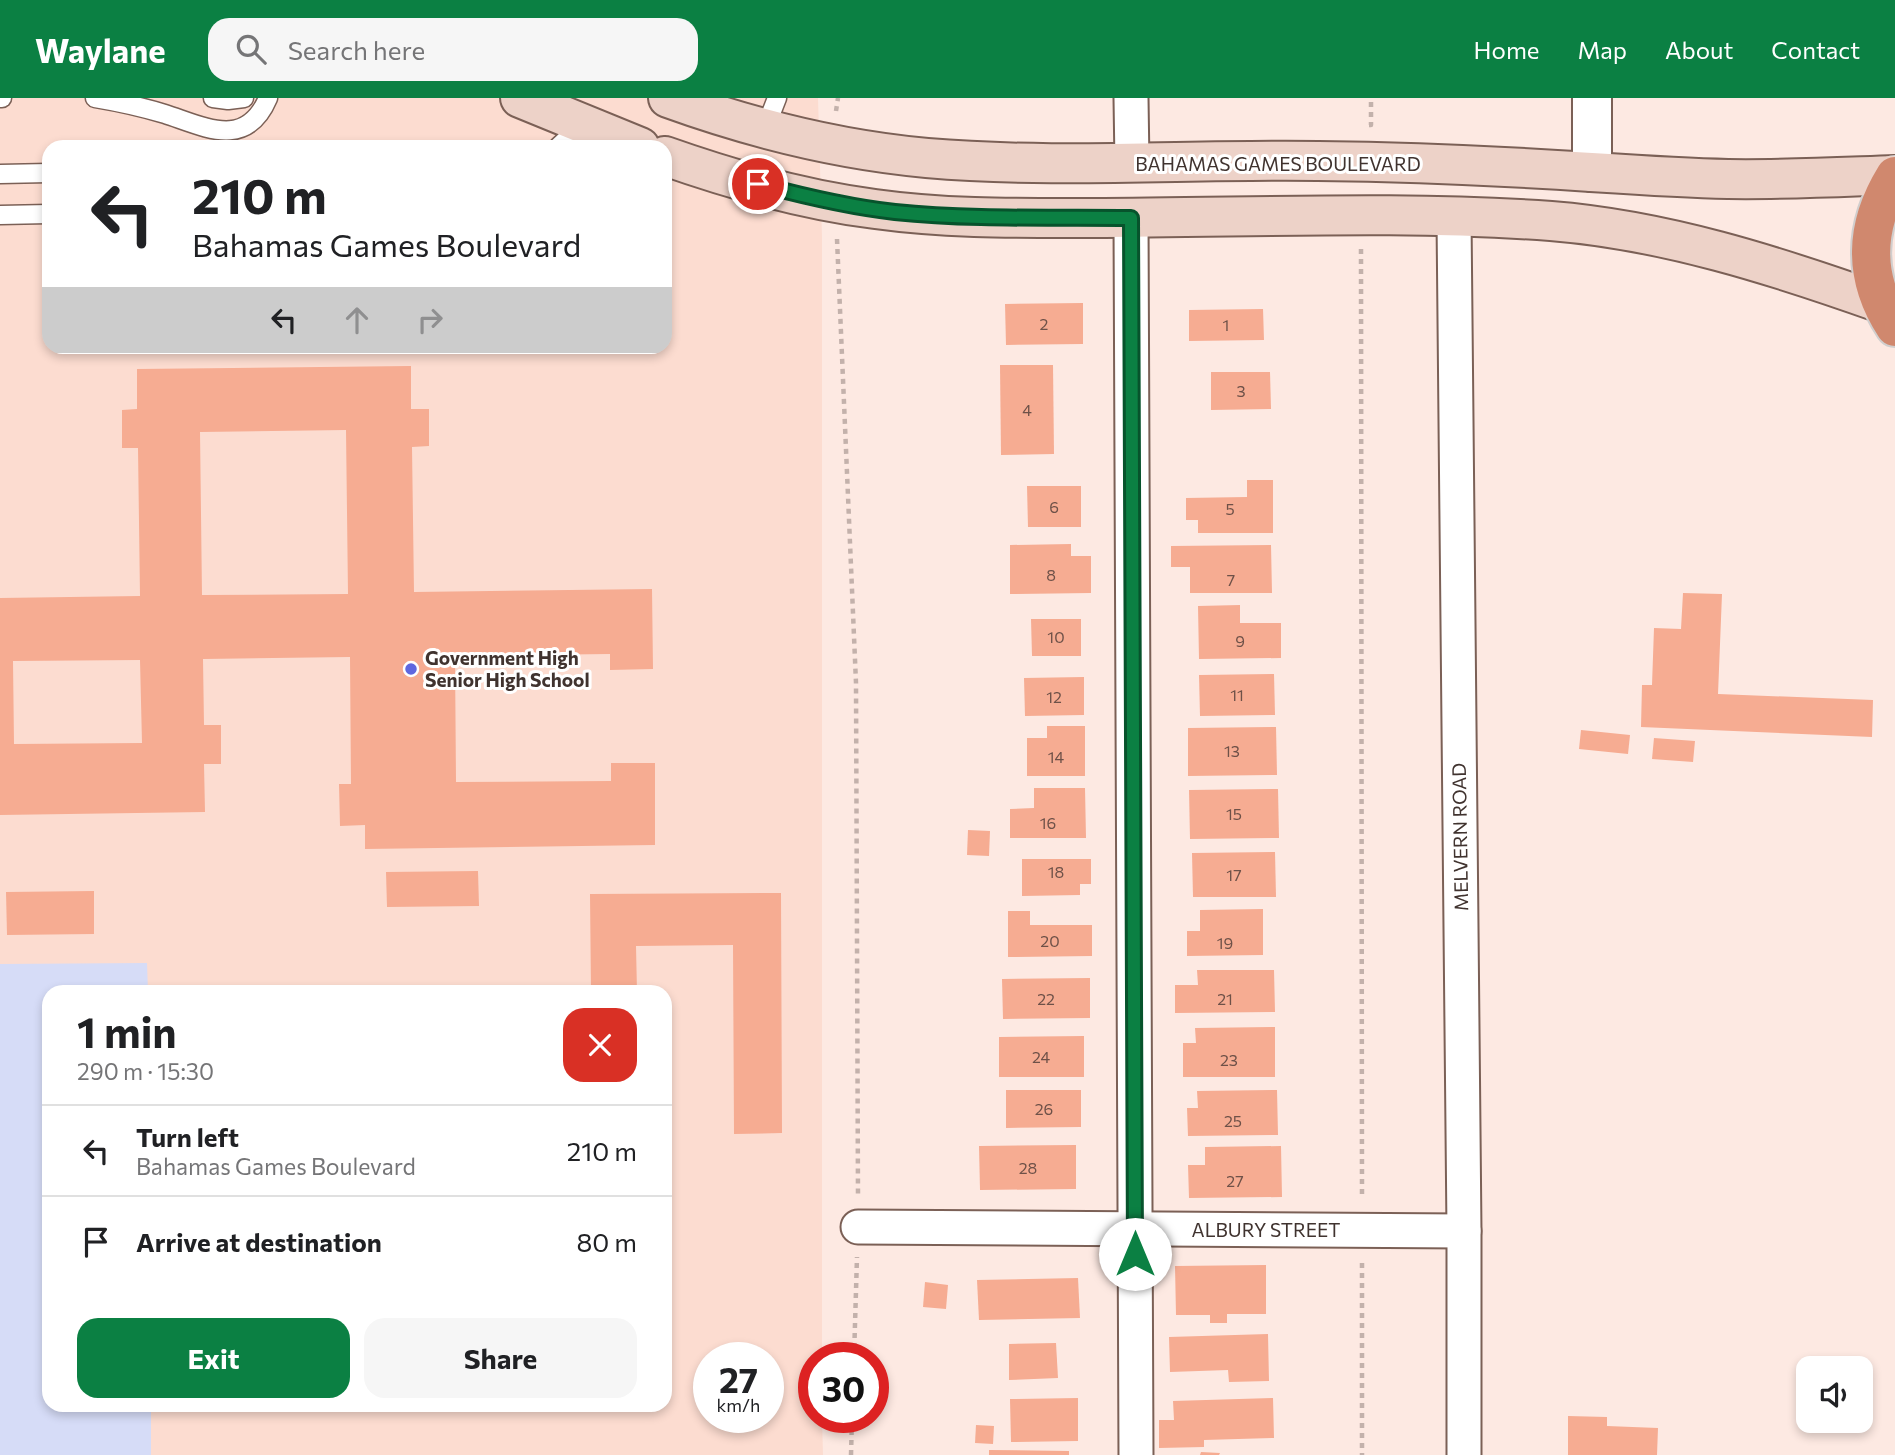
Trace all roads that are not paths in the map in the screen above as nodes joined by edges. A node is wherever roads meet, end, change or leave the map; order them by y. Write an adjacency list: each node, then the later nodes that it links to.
1 (95, 98): 4 (lane)
2 (213, 98): 3 (lane)
3 (244, 98)
4 (268, 98)
5 (520, 98): 10 (main road)
6 (668, 98): 9 (main road, BAHAMAS GAMES BOULEVARD)
7 (1131, 98): 13 (street)
8 (1592, 98): 14 (street)
9 (771, 113): 13 (main road, BAHAMAS GAMES BOULEVARD)
10 (570, 136): 11 (main road)
11 (595, 140)
12 (672, 158): 20 (main road)
13 (1132, 163): 14 (main road, BAHAMAS GAMES BOULEVARD)
14 (1592, 172): 17 (main road, BAHAMAS GAMES BOULEVARD)
15 (42, 173): 16 (lane)
16 (0, 174)
17 (1895, 175): 22 (highway)
18 (42, 214): 19 (lane)
19 (0, 215)
20 (1131, 218): 21 (main road); 24 (street)
21 (1454, 218): 22 (main road); 25 (street, MELVERN ROAD)
22 (1888, 315)
23 (858, 1227): 24 (street, ALBURY STREET)
24 (1135, 1228): 25 (street, ALBURY STREET); 26 (street)
25 (1464, 1231): 27 (street, MELVERN ROAD)
26 (1136, 1455)
27 (1464, 1455)

